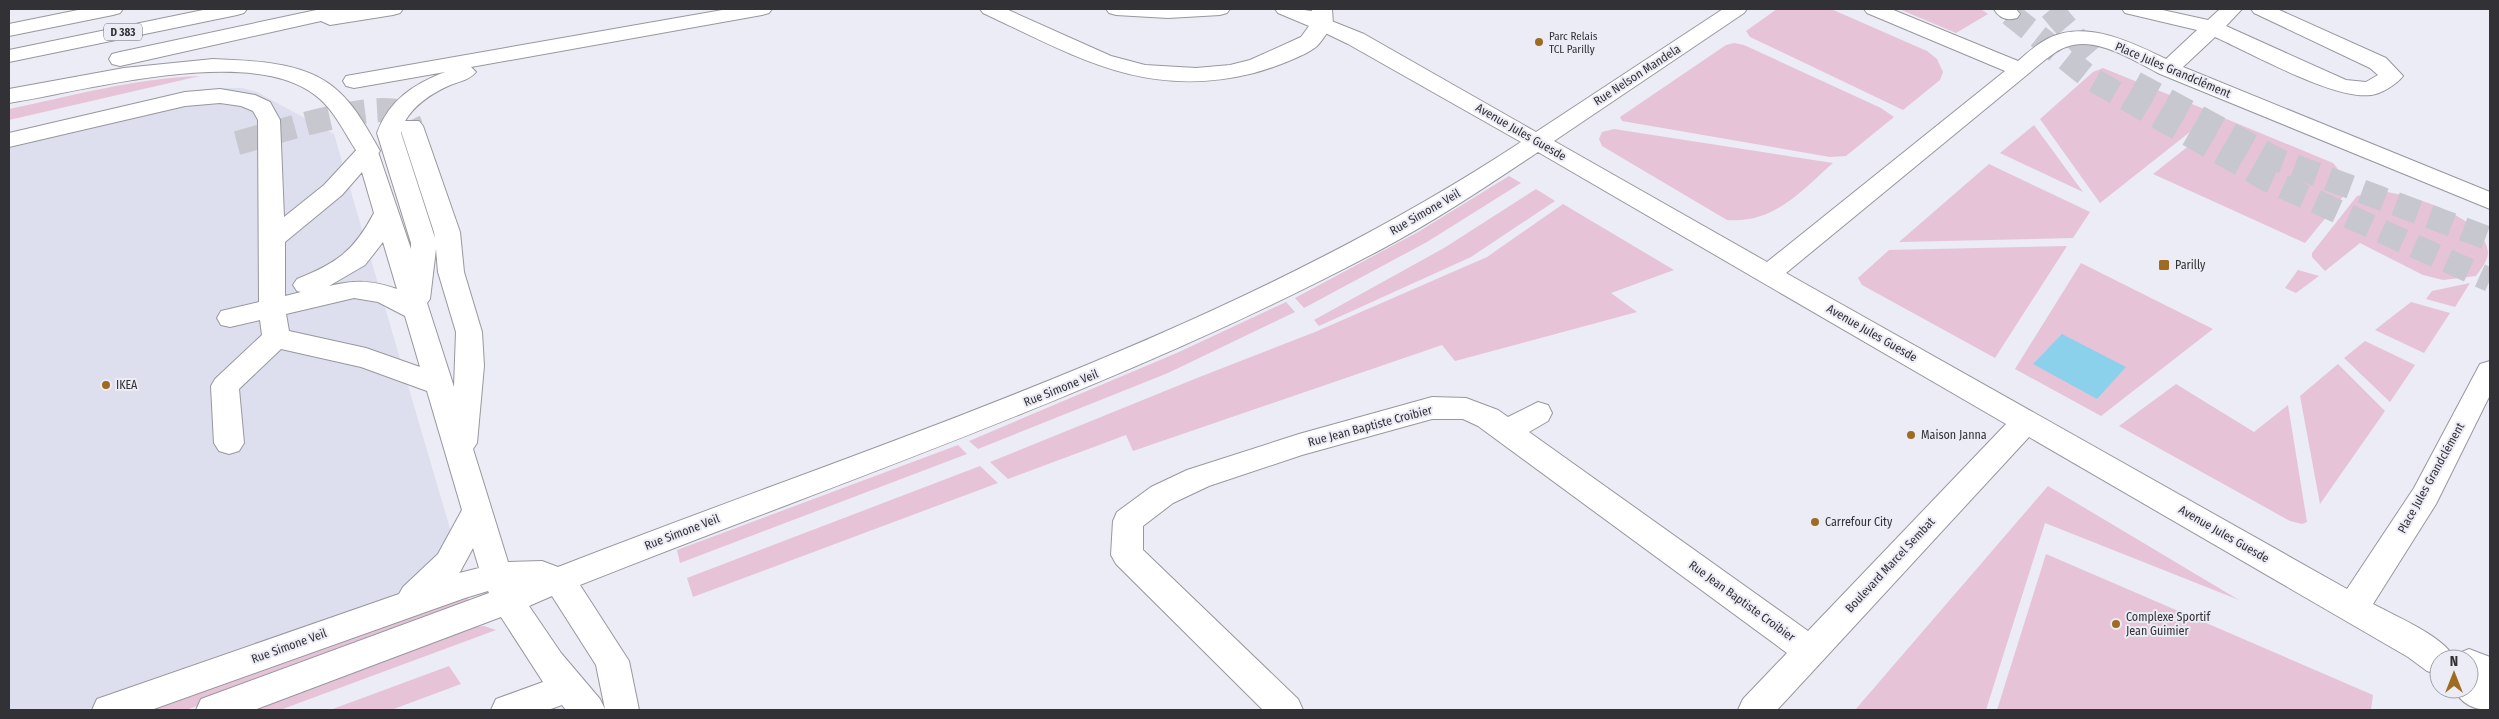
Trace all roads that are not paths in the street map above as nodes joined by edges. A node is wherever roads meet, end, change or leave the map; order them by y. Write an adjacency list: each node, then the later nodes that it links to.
1 (113, 9): 17 (main road, D 383)
2 (236, 9): 20 (main road, D 383)
3 (348, 9): 18 (main road)
4 (392, 9): 18 (main road)
5 (762, 9): 19 (main road)
6 (990, 9): 15 (main road)
7 (1116, 9): 8 (main road)
8 (1220, 9)
9 (1737, 9): 28 (main road, Rue Nelson Mandela)
10 (1874, 9): 22 (main road)
11 (2132, 9): 16 (main road)
12 (2232, 9): 16 (main road)
13 (2261, 9): 16 (main road)
14 (1288, 10): 15 (main road, Avenue Jules Guesde)
15 (1322, 16): 28 (main road, Avenue Jules Guesde)
16 (2211, 27): 21 (main road)
17 (9, 30)
18 (222, 37): 24 (main road)
19 (560, 46): 23 (main road); 35 (main road)
20 (9, 56)
21 (2168, 69): 22 (main road, Place Jules Grandclément); 30 (main road, Place Jules Grandclément)
22 (2020, 70): 33 (main road, Place Jules Grandclément)
23 (354, 81)
24 (9, 83)
25 (9, 96): 29 (main road)
26 (411, 126): 44 (main road)
27 (9, 140): 32 (main road)
28 (1536, 141): 33 (main road, Avenue Jules Guesde); 46 (main road, Rue Simone Veil)
29 (368, 151): 31 (main road); 32 (main road)
30 (2490, 202)
31 (387, 212): 34 (main road); 35 (main road)
32 (272, 239): 34 (main road)
33 (1768, 274): 41 (main road, Avenue Jules Guesde)
34 (272, 302): 35 (main road); 36 (main road); 37 (main road)
35 (416, 310): 39 (main road)
36 (230, 313)
37 (276, 338): 39 (main road); 43 (main road)
38 (2490, 371): 49 (main road, Place Jules Grandclément)
39 (438, 384): 44 (main road)
40 (1538, 413): 42 (main road)
41 (2025, 422): 49 (main road, Avenue Jules Guesde); 50 (main road, Boulevard Marcel Sembat)
42 (1508, 431): 50 (main road, Rue Jean Baptiste Croibier); 59 (main road, Rue Jean Baptiste Croibier)
43 (229, 443)
44 (460, 455): 45 (main road)
45 (477, 510): 47 (main road); 48 (main road)
46 (559, 580): 47 (main road, Rue Simone Veil); 58 (main road)
47 (503, 588): 48 (main road, Rue Simone Veil); 53 (main road); 56 (main road, Rue Simone Veil)
48 (403, 606): 55 (main road, Rue Simone Veil)
49 (2352, 608): 51 (main road, Avenue Jules Guesde)
50 (1810, 651): 60 (main road, Boulevard Marcel Sembat)
51 (2429, 653)
52 (2479, 693): 54 (main road)
53 (577, 699): 57 (main road)
54 (2490, 701)
55 (109, 710)
56 (213, 710)
57 (508, 710)
58 (622, 710)
59 (1286, 710)
60 (1755, 710)

